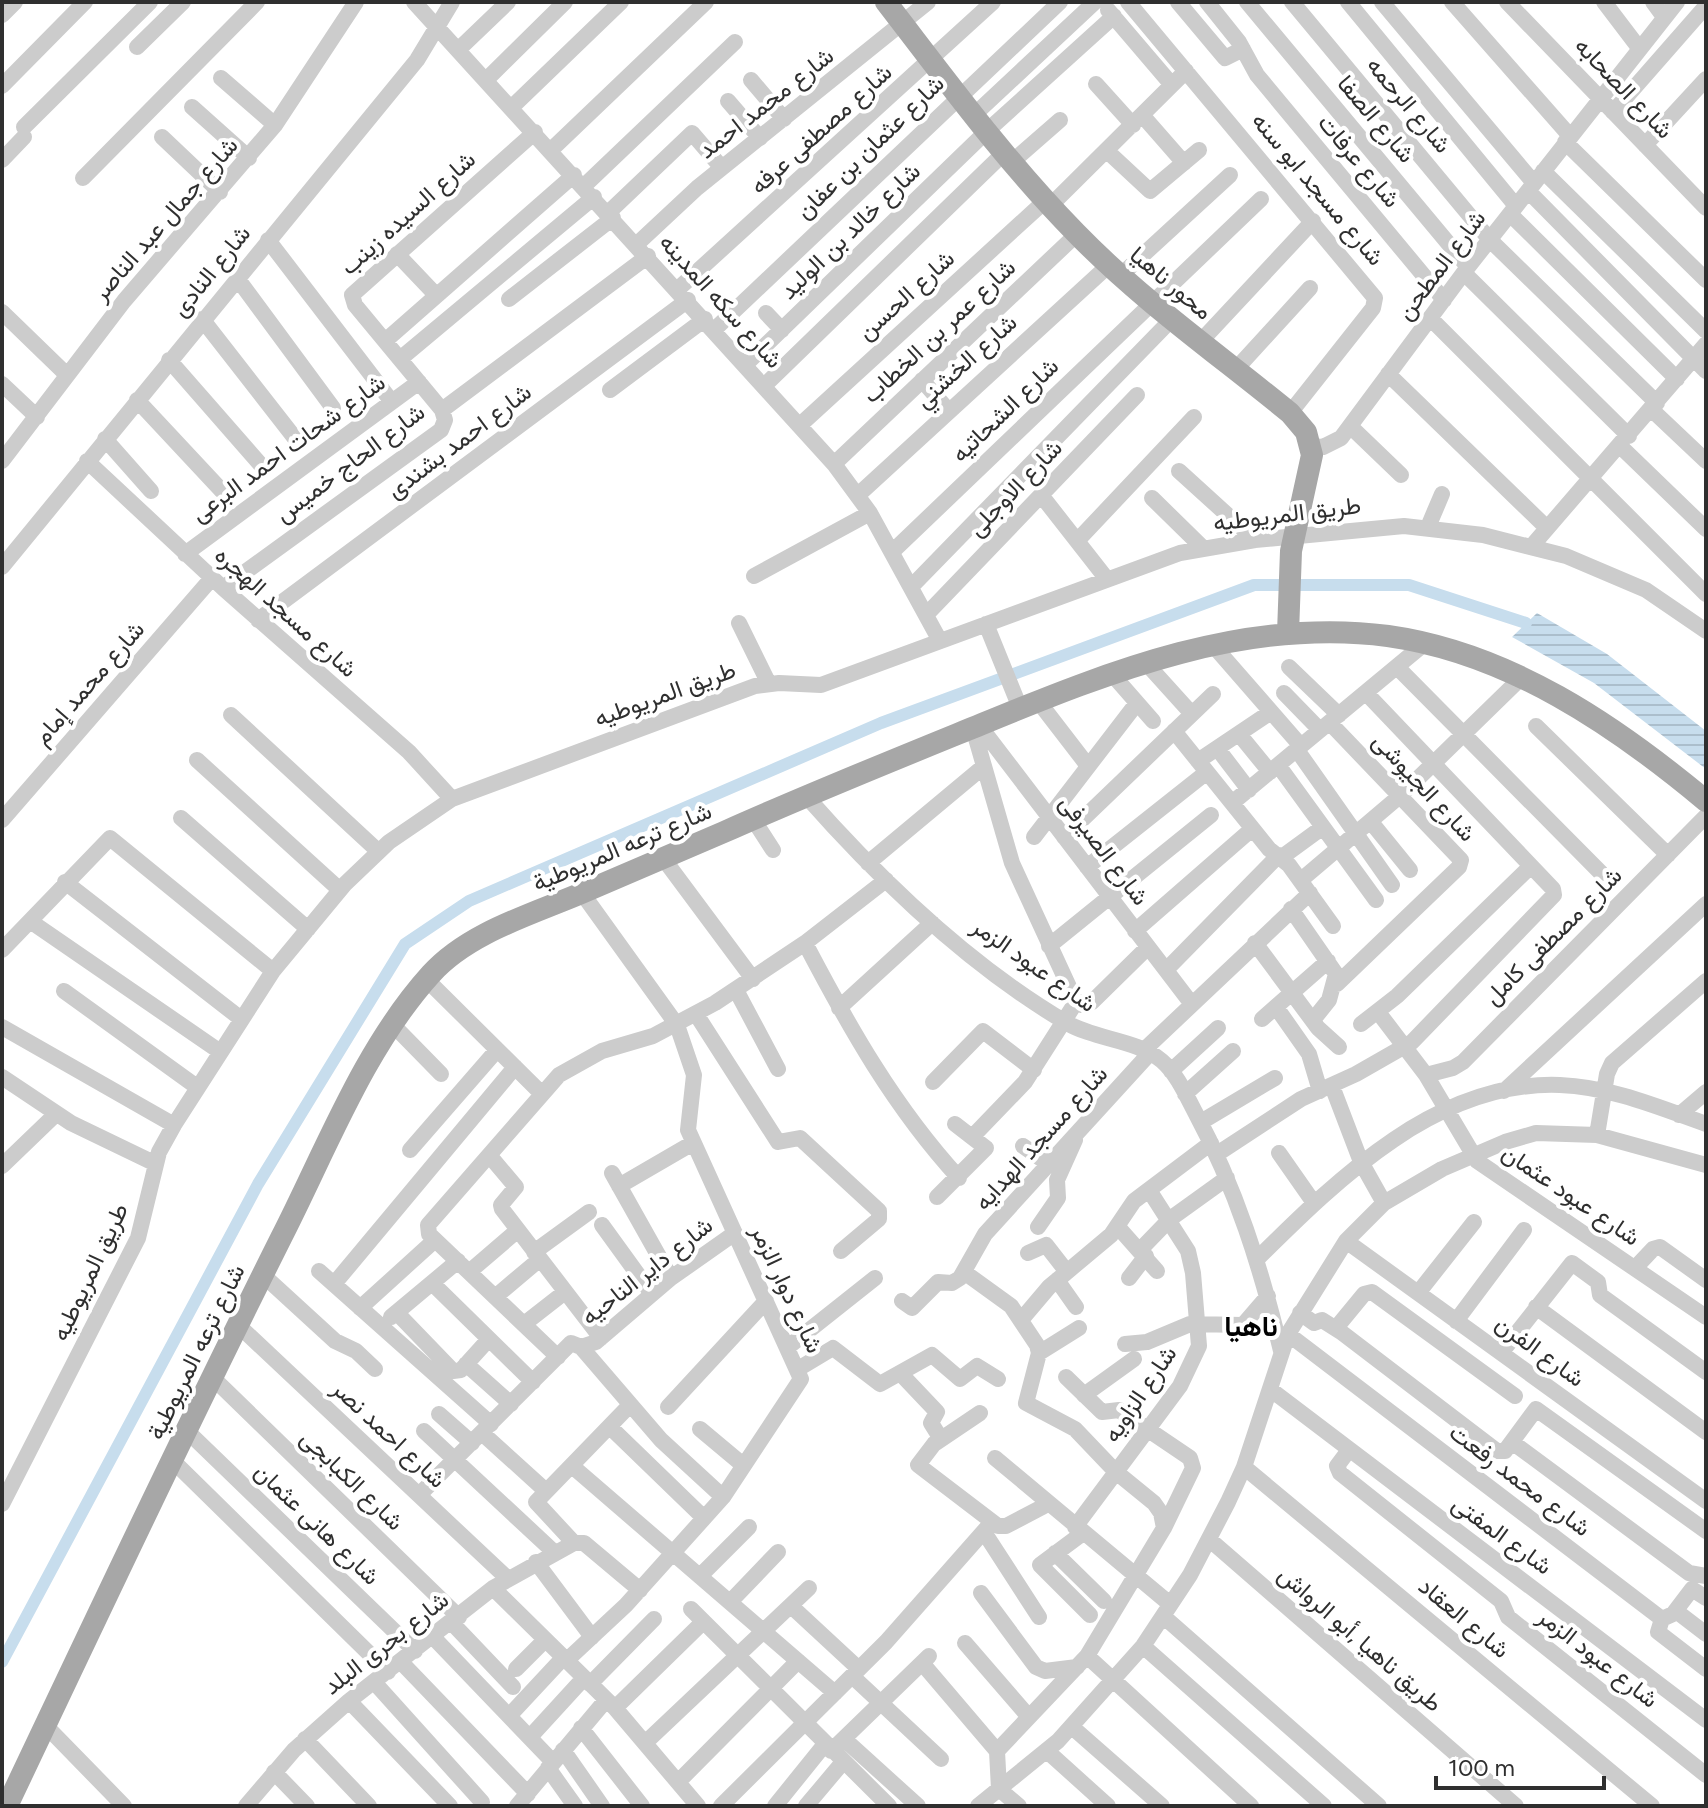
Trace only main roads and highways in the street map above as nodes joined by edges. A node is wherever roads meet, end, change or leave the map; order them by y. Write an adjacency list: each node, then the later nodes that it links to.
1 (886, 2): 2 (main road, محور ناهيا)
2 (1288, 627): 3 (main road, شارع ترعه المريوطية); 4 (main road, شارع ترعه المريوطية)
3 (1706, 801)
4 (7, 1806)

